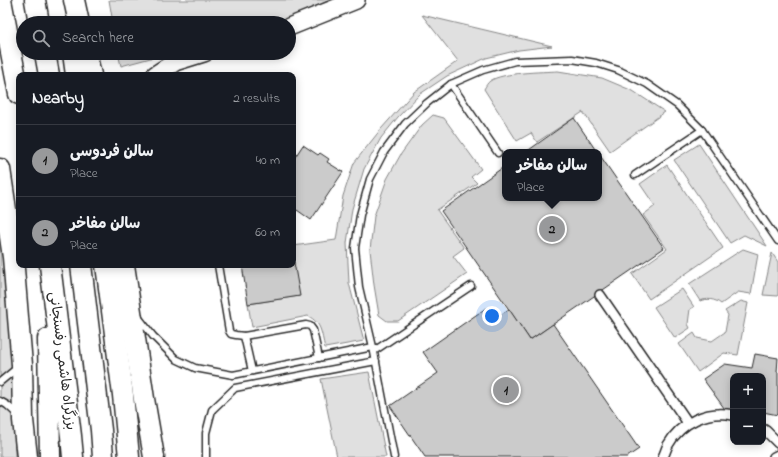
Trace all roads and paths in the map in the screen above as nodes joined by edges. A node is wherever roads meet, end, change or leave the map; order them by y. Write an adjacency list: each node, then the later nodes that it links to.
1 (1, 0): 18 (highway)
2 (35, 0): 6 (highway)
3 (70, 0): 7 (highway)
4 (74, 0): 8 (highway)
5 (356, 0): 9 (main road)
6 (38, 16)
7 (71, 16)
8 (77, 16)
9 (296, 24)
10 (46, 60): 14 (highway)
11 (74, 60): 15 (highway)
12 (88, 60): 16 (highway)
13 (182, 60): 17 (main road)
14 (48, 72)
15 (76, 72)
16 (90, 72)
17 (160, 72)
18 (16, 78)
19 (451, 84): 20 (lane); 21 (lane); 35 (lane)
20 (702, 130): 23 (lane); 24 (lane)
21 (498, 153)
22 (0, 170): 38 (highway)
23 (635, 175)
24 (778, 241)
25 (48, 268): 51 (highway)
26 (48, 268): 52 (highway, بزرگراه هاشمی رفسنجانی)
27 (81, 268): 53 (highway)
28 (106, 268): 54 (highway)
29 (124, 268): 33 (highway)
30 (218, 268): 34 (lane)
31 (472, 286): 35 (lane)
32 (600, 295): 46 (street)
33 (131, 308): 40 (lane); 55 (highway)
34 (244, 336): 36 (lane); 39 (lane)
35 (374, 349): 36 (lane); 37 (lane)
36 (319, 358): 39 (lane)
37 (376, 361): 42 (lane); 57 (lane)
38 (22, 365): 41 (lane); 45 (highway)
39 (252, 372): 40 (lane)
40 (233, 376): 42 (lane)
41 (0, 382)
42 (235, 388): 56 (lane)
43 (0, 401): 45 (lane)
44 (730, 415): 46 (street)
45 (23, 420): 50 (highway)
46 (688, 423): 58 (street)
47 (766, 431): 48 (street)
48 (778, 443)
49 (778, 455): 59 (street)
50 (27, 457)
51 (50, 457)
52 (73, 457)
53 (103, 457)
54 (129, 457)
55 (154, 457)
56 (206, 457)
57 (394, 457)
58 (663, 457)
59 (774, 457)

